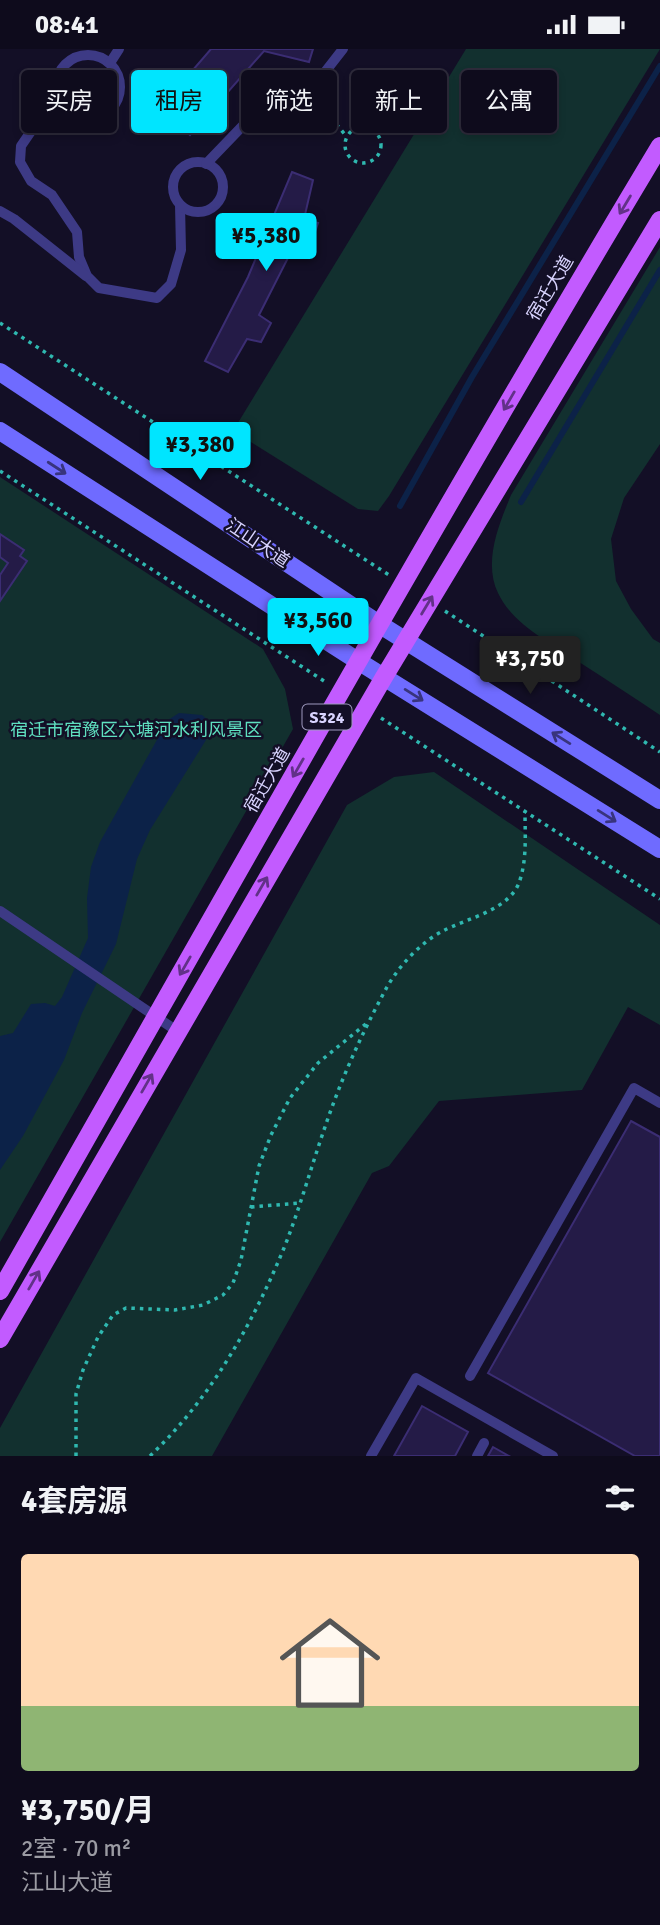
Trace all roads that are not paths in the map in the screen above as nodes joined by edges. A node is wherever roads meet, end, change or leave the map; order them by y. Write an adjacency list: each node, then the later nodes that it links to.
1 (119, 49): 4 (lane)
2 (343, 49): 11 (lane)
3 (102, 53): 4 (lane); 5 (lane)
4 (110, 64): 6 (lane)
5 (63, 70)
6 (115, 70)
7 (117, 72): 8 (lane)
8 (117, 101)
9 (30, 133): 15 (lane)
10 (660, 146): 18 (main road, 宿迁大道 / S324, one-way to 18)
11 (206, 164): 12 (lane); 12 (lane)
12 (180, 205): 15 (lane)
13 (0, 211): 15 (lane)
14 (660, 220): 19 (main road, S324, one-way to 14)
15 (87, 276)
16 (0, 372): 18 (main road, 江山大道)
17 (0, 431): 20 (main road, one-way to 20)
18 (379, 624): 19 (main road, 江山大道); 20 (main road, 宿迁大道 / S324)
19 (406, 640): 21 (main road, S324); 22 (main road, 江山大道, one-way to 19)
20 (358, 661): 21 (main road); 25 (main road, 宿迁大道 / S324, one-way to 25)
21 (384, 677): 23 (main road, one-way to 23); 26 (main road, S324, one-way to 21)
22 (660, 800)
23 (660, 849)
24 (0, 911): 25 (lane)
25 (156, 1018): 26 (lane); 28 (main road, 宿迁大道 / S324)
26 (177, 1031): 29 (main road, S324, one-way to 26)
27 (660, 1103): 30 (lane)
28 (0, 1291)
29 (0, 1339)
30 (470, 1376)
31 (484, 1443): 33 (lane)
32 (371, 1456): 34 (lane)
33 (477, 1456)
34 (553, 1456)

